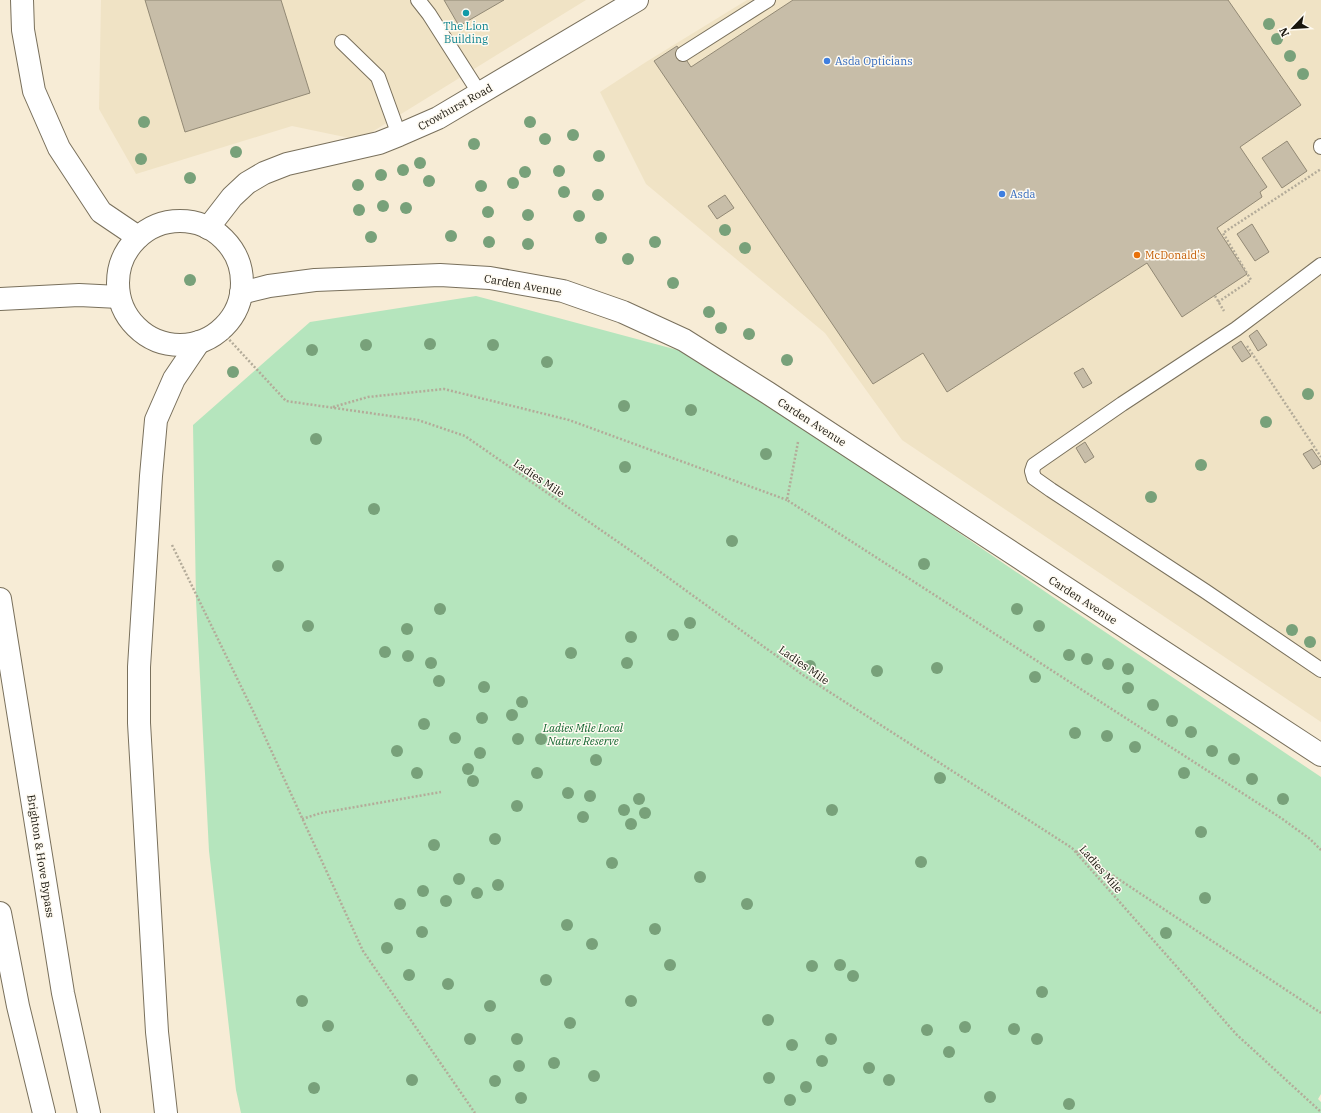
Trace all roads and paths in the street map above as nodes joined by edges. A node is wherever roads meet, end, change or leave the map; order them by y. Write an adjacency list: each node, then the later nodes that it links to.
1 (22, 0): 11 (main road)
2 (418, 0): 7 (lane)
3 (768, 0): 6 (lane)
4 (634, 1): 7 (main road, Crowhurst Road)
5 (342, 42): 8 (lane)
6 (683, 54)
7 (480, 94): 8 (main road, Crowhurst Road)
8 (399, 135): 10 (main road, Crowhurst Road)
9 (1321, 169): 17 (path)
10 (208, 228): 11 (main road); 13 (main road)
11 (138, 237): 15 (main road)
12 (1321, 265): 18 (lane)
13 (241, 293): 19 (main road); 22 (main road, Carden Avenue)
14 (1215, 296): 17 (path)
15 (119, 297): 16 (main road); 20 (main road)
16 (0, 299)
17 (1218, 302): 18 (path)
18 (1236, 329): 23 (path); 27 (lane)
19 (221, 330): 20 (main road); 21 (path, Ladies Mile)
20 (198, 342): 38 (main road)
21 (332, 407): 24 (path); 31 (path, Ladies Mile)
22 (803, 416): 24 (path); 28 (main road, Carden Avenue)
23 (1321, 457)
24 (787, 500): 32 (path)
25 (172, 544): 30 (path)
26 (0, 599): 37 (main road, Brighton & Hove Bypass)
27 (1321, 670)
28 (1321, 755)
29 (441, 792): 30 (path)
30 (302, 819): 39 (path)
31 (1072, 848): 34 (path); 35 (path, Ladies Mile)
32 (1321, 850)
33 (0, 913): 36 (main road)
34 (1321, 1013)
35 (1321, 1112)
36 (44, 1113)
37 (89, 1113)
38 (166, 1113)
39 (475, 1113)

